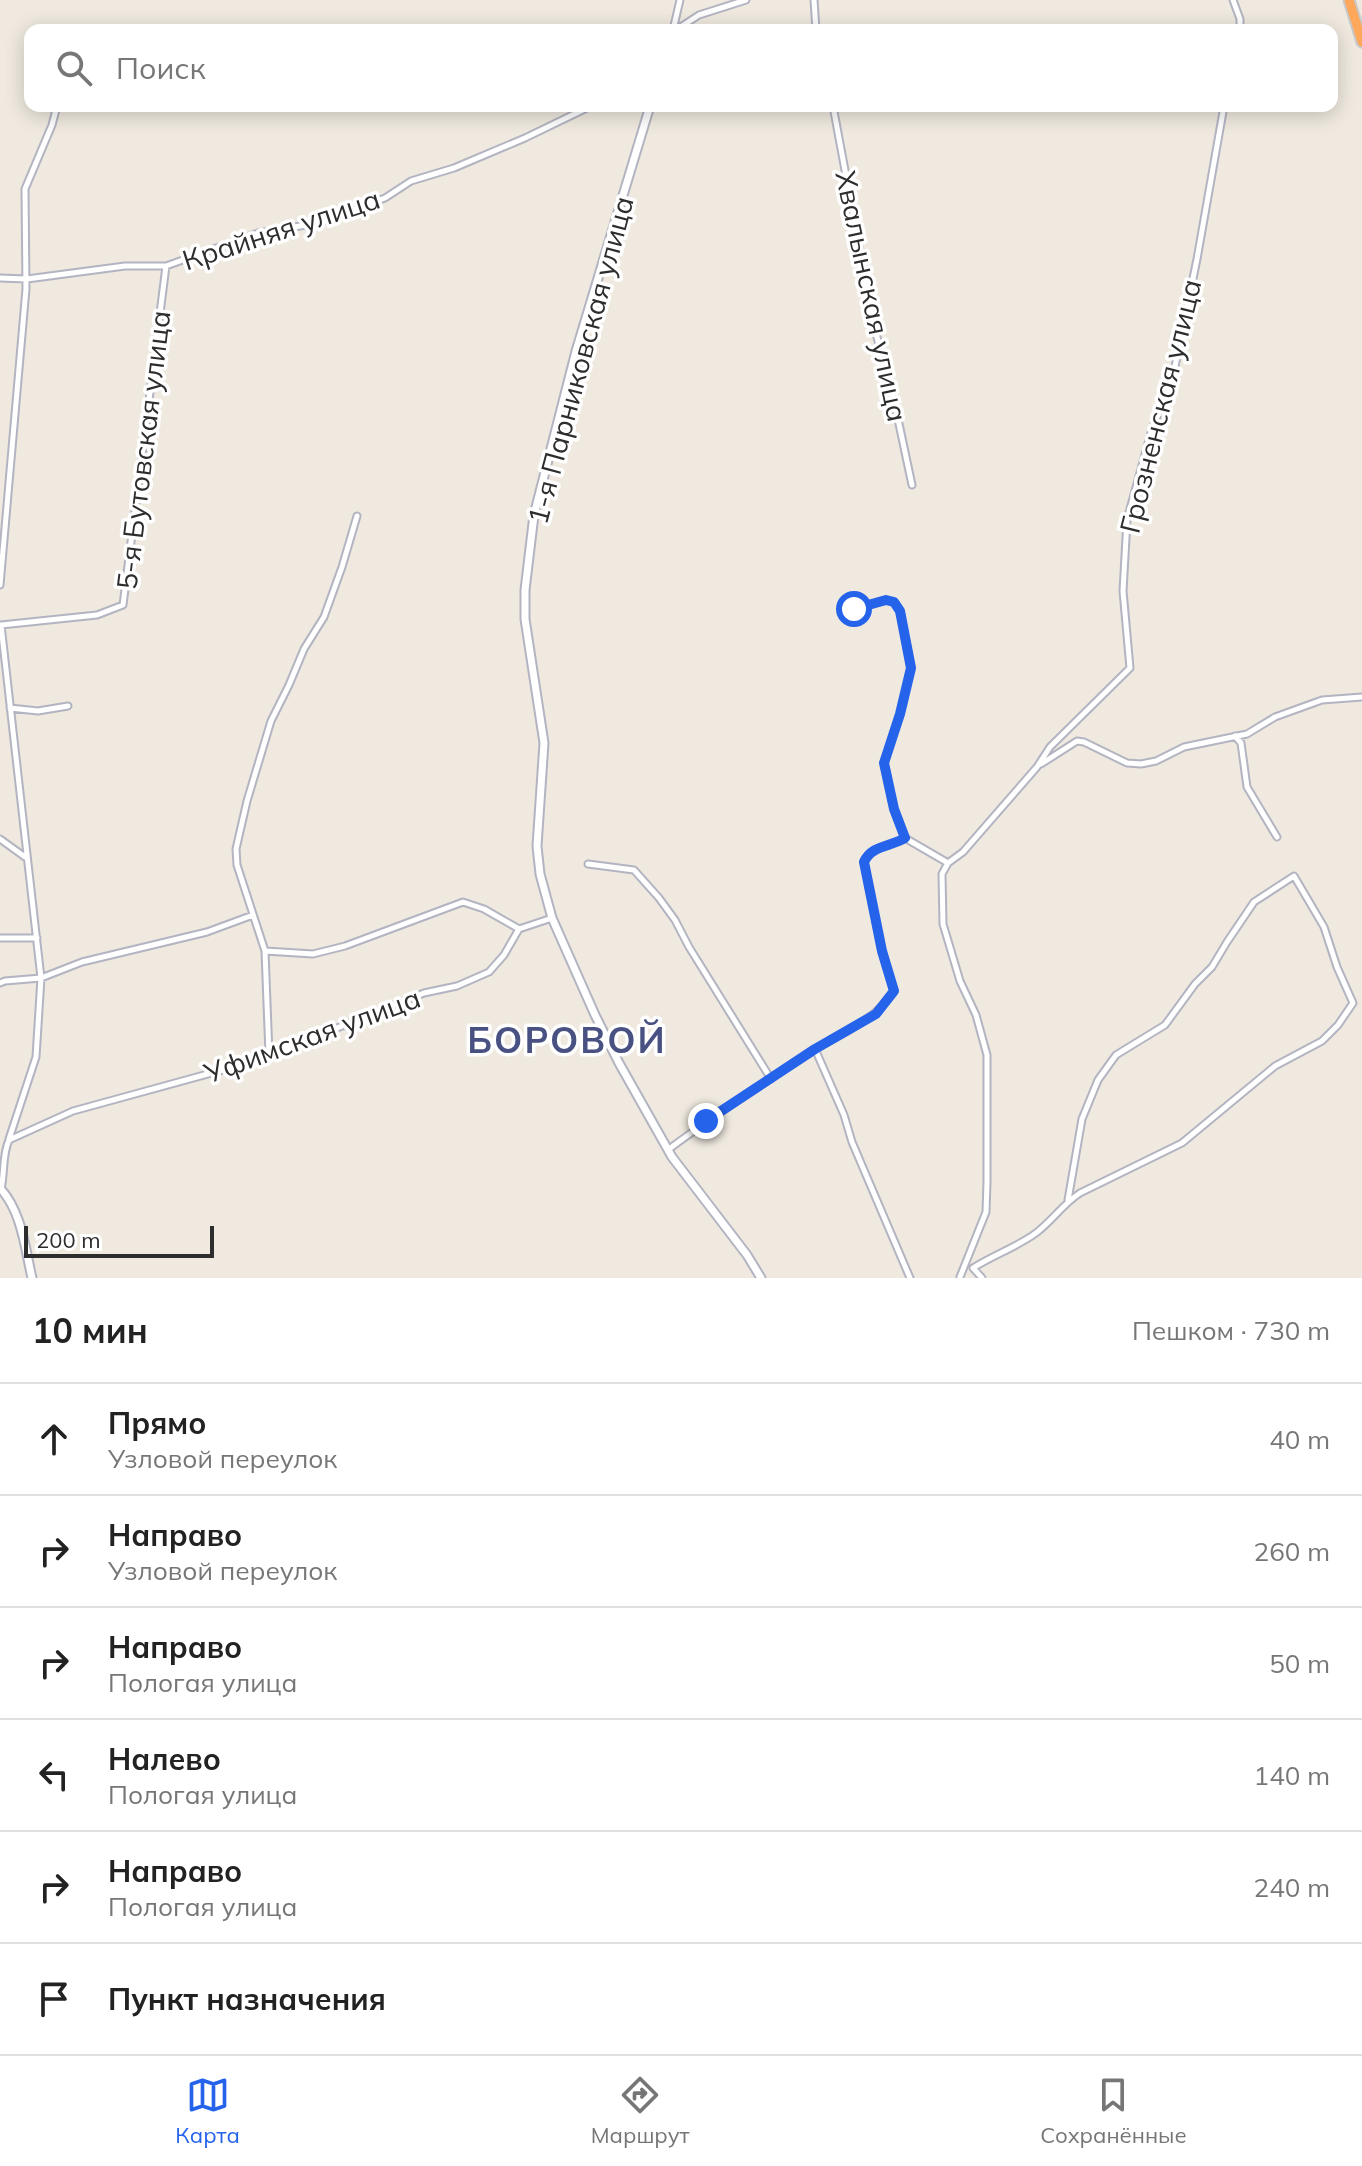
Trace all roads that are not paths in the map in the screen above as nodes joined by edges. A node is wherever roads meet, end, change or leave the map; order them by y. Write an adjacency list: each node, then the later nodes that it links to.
1 (680, 0): 6 (street)
2 (746, 0): 7 (street)
3 (814, 0): 8 (street)
4 (1233, 0): 9 (street)
5 (1349, 0): 10 (highway)
6 (675, 24)
7 (684, 24)
8 (816, 24)
9 (1240, 24)
10 (1362, 42)
11 (55, 112): 18 (street)
12 (578, 112): 16 (street, Крайняя улица)
13 (648, 112): 36 (street, 1-я Парниковская улица)
14 (834, 112): 19 (street, Хвалынская улица)
15 (1223, 112): 28 (street, Грозненская улица)
16 (166, 266): 18 (street, Крайняя улица); 23 (street, 5-я Бутовская улица)
17 (0, 278): 18 (street, Крайняя улица)
18 (27, 279): 21 (street)
19 (912, 485)
20 (357, 516): 35 (street)
21 (0, 585)
22 (854, 609): 30 (street)
23 (1, 625): 26 (street)
24 (1362, 697): 27 (street)
25 (68, 706): 26 (street)
26 (10, 708): 32 (street)
27 (1235, 736): 28 (street); 29 (street)
28 (1037, 767): 33 (street)
29 (1277, 837)
30 (905, 838): 33 (street); 43 (street)
31 (0, 839): 32 (street)
32 (26, 858): 39 (street)
33 (948, 863): 50 (street)
34 (588, 864): 45 (street)
35 (253, 915): 40 (street); 41 (street)
36 (552, 918): 37 (street); 47 (street, 1-я Парниковская улица)
37 (519, 929): 40 (street); 44 (street, Уфимская улица)
38 (0, 938): 39 (street)
39 (37, 938): 41 (street)
40 (265, 951): 44 (street)
41 (41, 978): 42 (street); 46 (street)
42 (0, 983)
43 (815, 1049): 45 (street); 53 (street)
44 (269, 1055): 46 (street, Уфимская улица)
45 (771, 1079): 47 (street)
46 (9, 1140): 48 (street)
47 (669, 1149): 52 (street, 1-я Парниковская улица)
48 (1, 1189): 51 (street)
49 (1068, 1200): 49 (street); 54 (street)
50 (960, 1277)
51 (32, 1278)
52 (761, 1278)
53 (910, 1278)
54 (982, 1278)

